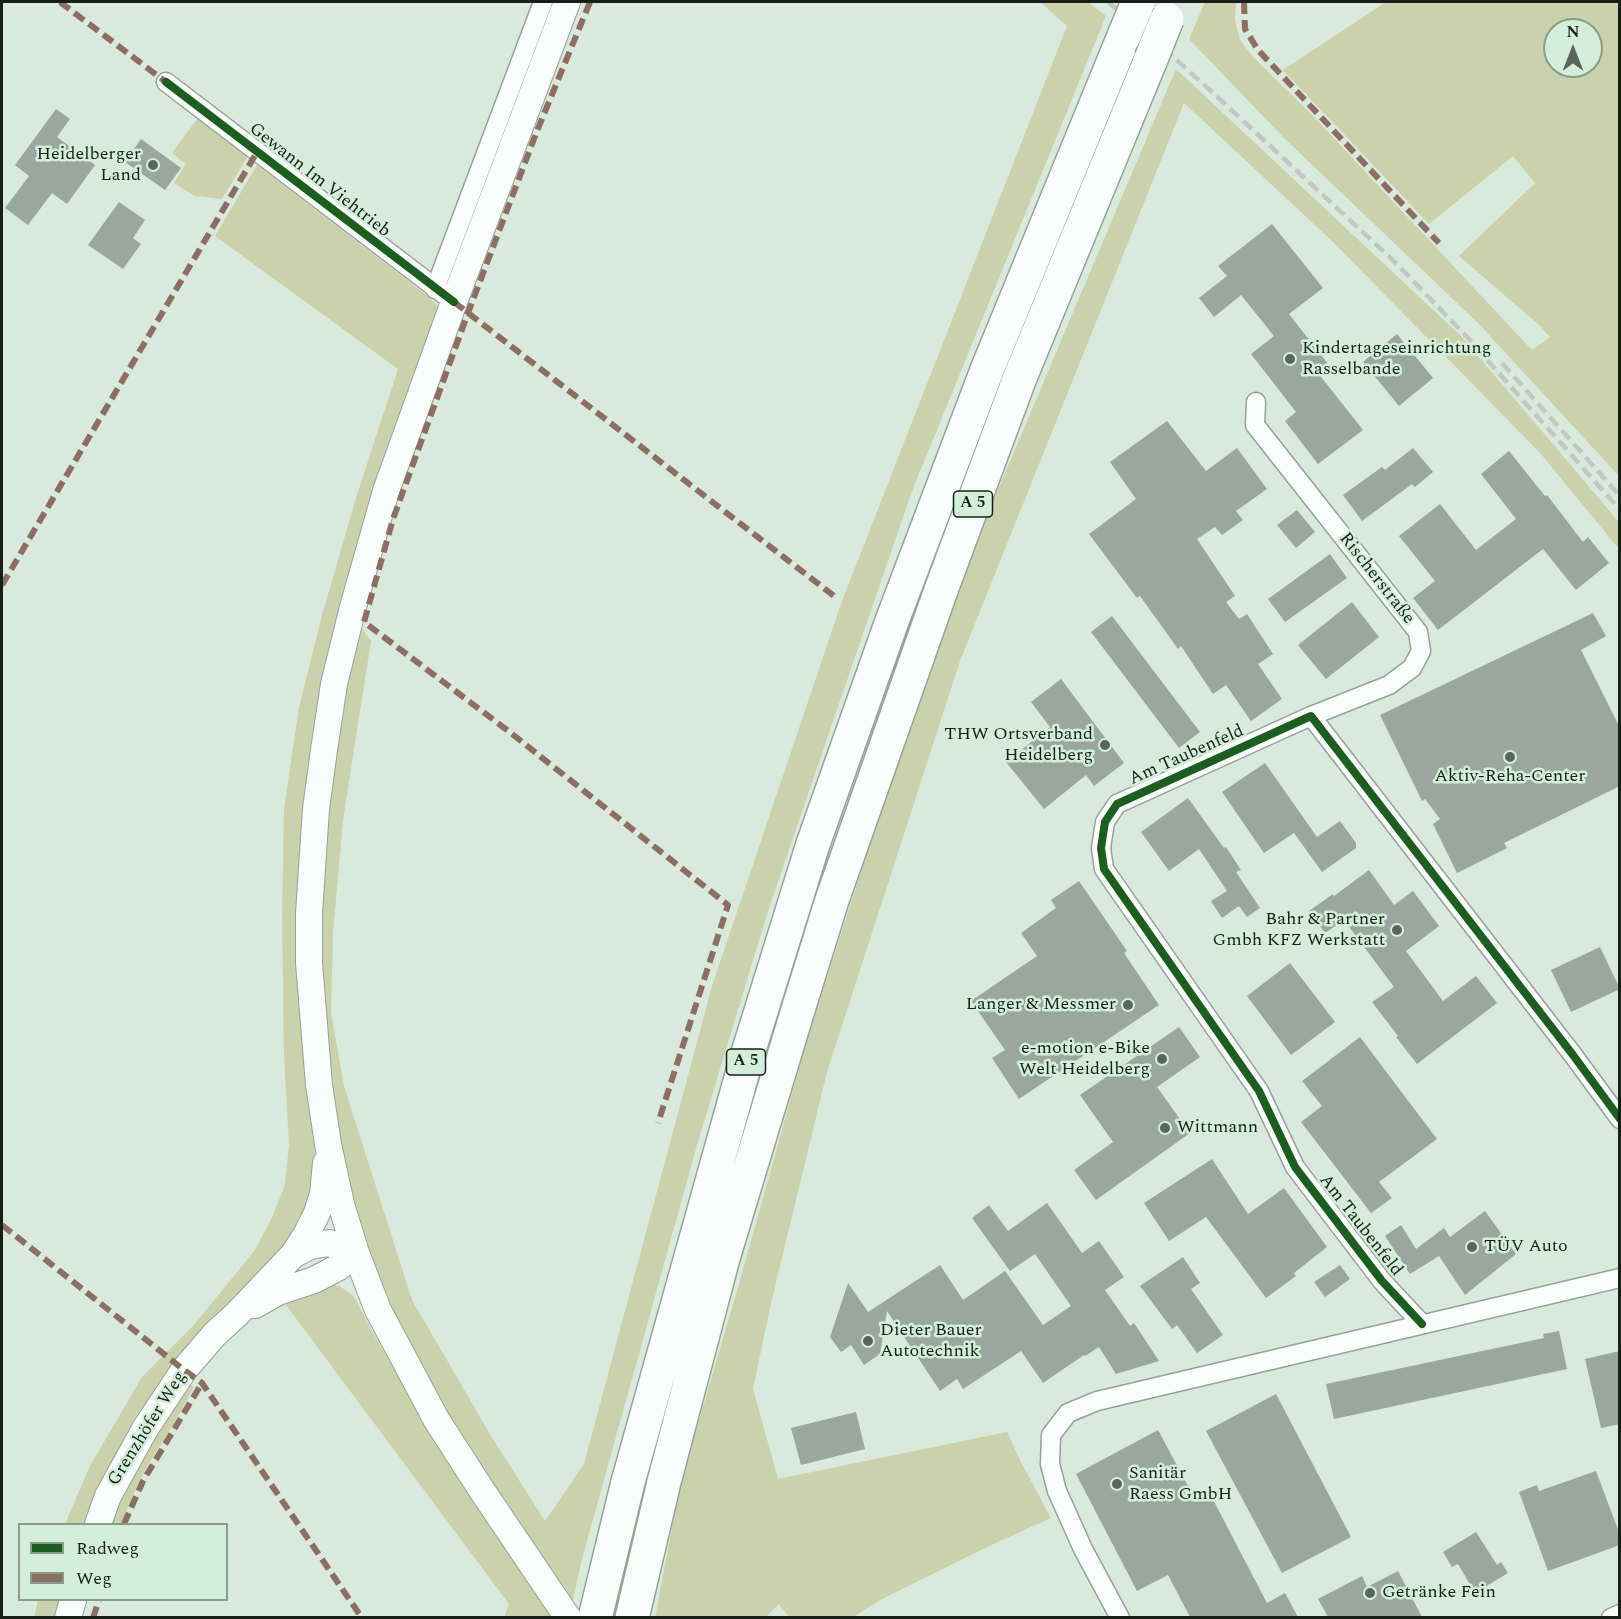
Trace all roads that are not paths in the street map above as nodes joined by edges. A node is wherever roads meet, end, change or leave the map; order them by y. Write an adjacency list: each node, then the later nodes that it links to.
1 (543, 2): 6 (street)
2 (567, 2): 6 (main road)
3 (1138, 2): 22 (highway, A 5, bridge)
4 (1171, 10): 23 (highway, A 5, bridge)
5 (166, 82): 6 (street, Gewann Im Viehtrieb)
6 (445, 296): 10 (main road)
7 (1256, 402): 8 (street, Rischerstraße)
8 (1311, 716): 9 (street); 17 (street, Am Taubenfeld)
9 (1620, 1119)
10 (328, 1144): 11 (main road); 12 (main road)
11 (356, 1253): 12 (main road, Grenzhöfer Weg); 14 (main road, Grenzhöfer Weg); 15 (main road)
12 (293, 1256): 16 (main road, Grenzhöfer Weg)
13 (1620, 1278): 17 (street)
14 (314, 1280): 15 (main road); 16 (main road, Grenzhöfer Weg)
15 (378, 1310): 22 (main road)
16 (236, 1316): 18 (main road, Grenzhöfer Weg)
17 (1422, 1324): 24 (street)
18 (98, 1523)
19 (73, 1601): 21 (main road)
20 (1620, 1614): 25 (street)
21 (68, 1617)
22 (586, 1617)
23 (632, 1617)
24 (1120, 1617)
25 (1611, 1617)

